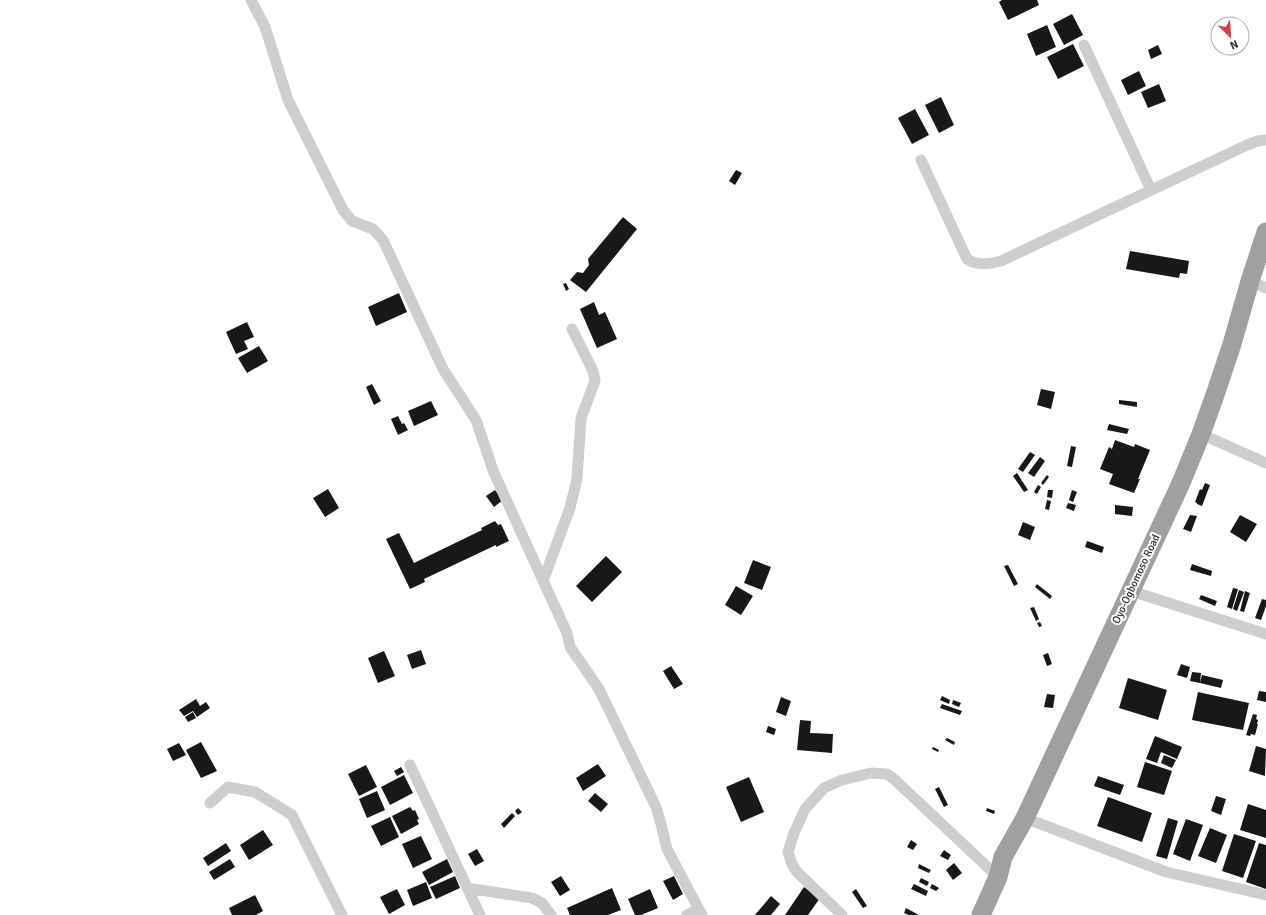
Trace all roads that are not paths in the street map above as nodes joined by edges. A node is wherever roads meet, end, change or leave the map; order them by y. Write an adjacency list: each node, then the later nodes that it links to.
1 (251, 0): 11 (street)
2 (1084, 45): 5 (street)
3 (1266, 140): 5 (street)
4 (921, 160): 5 (street)
5 (1151, 190)
6 (1266, 232): 7 (highway, Oyo-Ogbomoso Road)
7 (1258, 285): 9 (highway, Oyo-Ogbomoso Road)
8 (572, 329): 11 (street)
9 (1201, 434): 10 (street); 12 (highway, Oyo-Ogbomoso Road)
10 (1266, 463)
11 (544, 581): 20 (street)
12 (1131, 591): 13 (street); 16 (highway, Oyo-Ogbomoso Road)
13 (1266, 634)
14 (410, 765): 18 (street)
15 (210, 803): 21 (street)
16 (1025, 818): 17 (highway, Oyo-Ogbomoso Road); 19 (street)
17 (998, 877): 25 (street); 26 (highway, Oyo-Ogbomoso Road)
18 (467, 888): 22 (street); 23 (street)
19 (1266, 895)
20 (700, 912): 24 (street)
21 (342, 915)
22 (480, 915)
23 (551, 915)
24 (687, 915)
25 (842, 915)
26 (981, 915)

